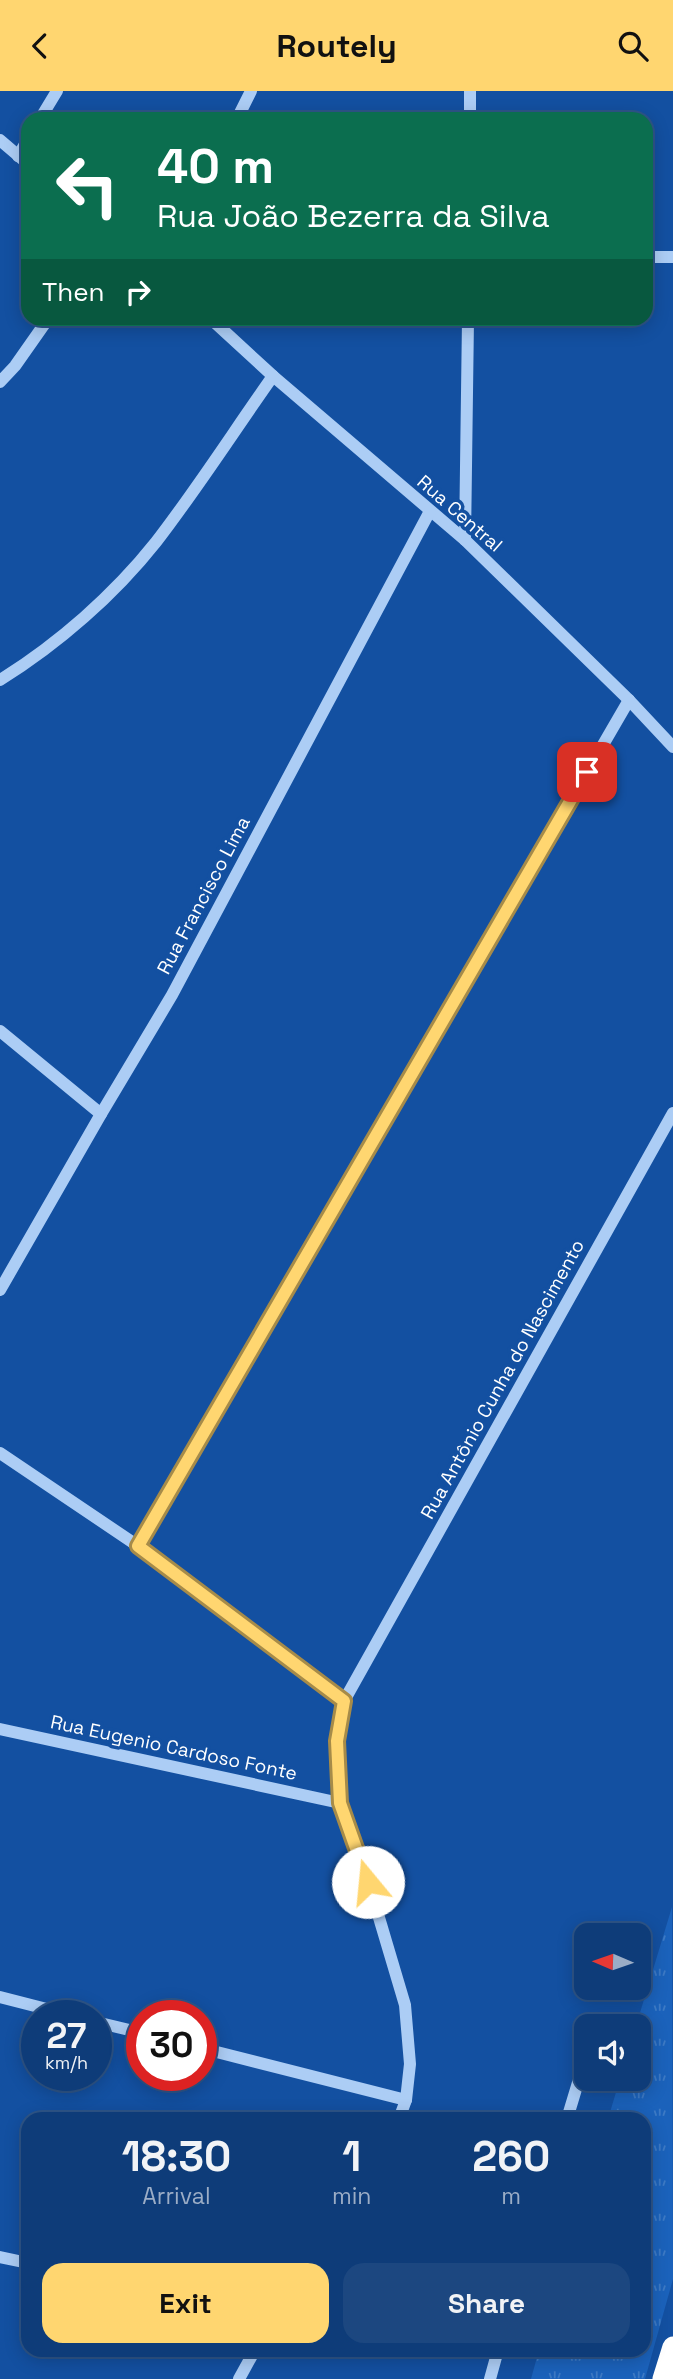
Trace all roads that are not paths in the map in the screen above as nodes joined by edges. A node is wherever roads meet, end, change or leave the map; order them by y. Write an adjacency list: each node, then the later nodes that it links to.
1 (57, 91): 4 (street)
2 (251, 91): 5 (street)
3 (470, 91): 6 (street)
4 (44, 112)
5 (240, 112)
6 (470, 112)
7 (0, 140): 8 (street)
8 (21, 158)
9 (653, 257): 10 (street)
10 (673, 257)
11 (43, 326): 15 (street)
12 (219, 326): 14 (street, Rua Central)
13 (468, 326): 17 (street)
14 (273, 376): 16 (street, Rua Central); 18 (street)
15 (0, 382)
16 (429, 511): 17 (street, Rua Central); 23 (street, Rua Francisco Lima)
17 (465, 540): 19 (street, Rua Central)
18 (0, 680)
19 (629, 700): 20 (street, Rua Central); 26 (street)
20 (673, 747)
21 (0, 1031): 23 (street)
22 (673, 1113): 27 (street, Rua Antônio Cunha do Nascimento)
23 (101, 1114): 24 (street, Rua Francisco Lima)
24 (0, 1290)
25 (0, 1453): 26 (street)
26 (138, 1546): 27 (street)
27 (344, 1701): 29 (street, Rua Antônio Cunha do Nascimento)
28 (0, 1730): 29 (street, Rua Eugenio Cardoso Fonte)
29 (340, 1803): 34 (street, Rua Antônio Cunha do Nascimento)
30 (0, 1997): 31 (street)
31 (21, 2002)
32 (217, 2052): 34 (street)
33 (575, 2091): 36 (street)
34 (406, 2101): 35 (street, Rua Antônio Cunha do Nascimento)
35 (402, 2112)
36 (569, 2112)
37 (0, 2257): 38 (street)
38 (21, 2262)
39 (673, 2347): 44 (highway)
40 (251, 2357): 42 (street)
41 (496, 2357): 43 (street)
42 (239, 2379)
43 (490, 2379)
44 (663, 2379)

